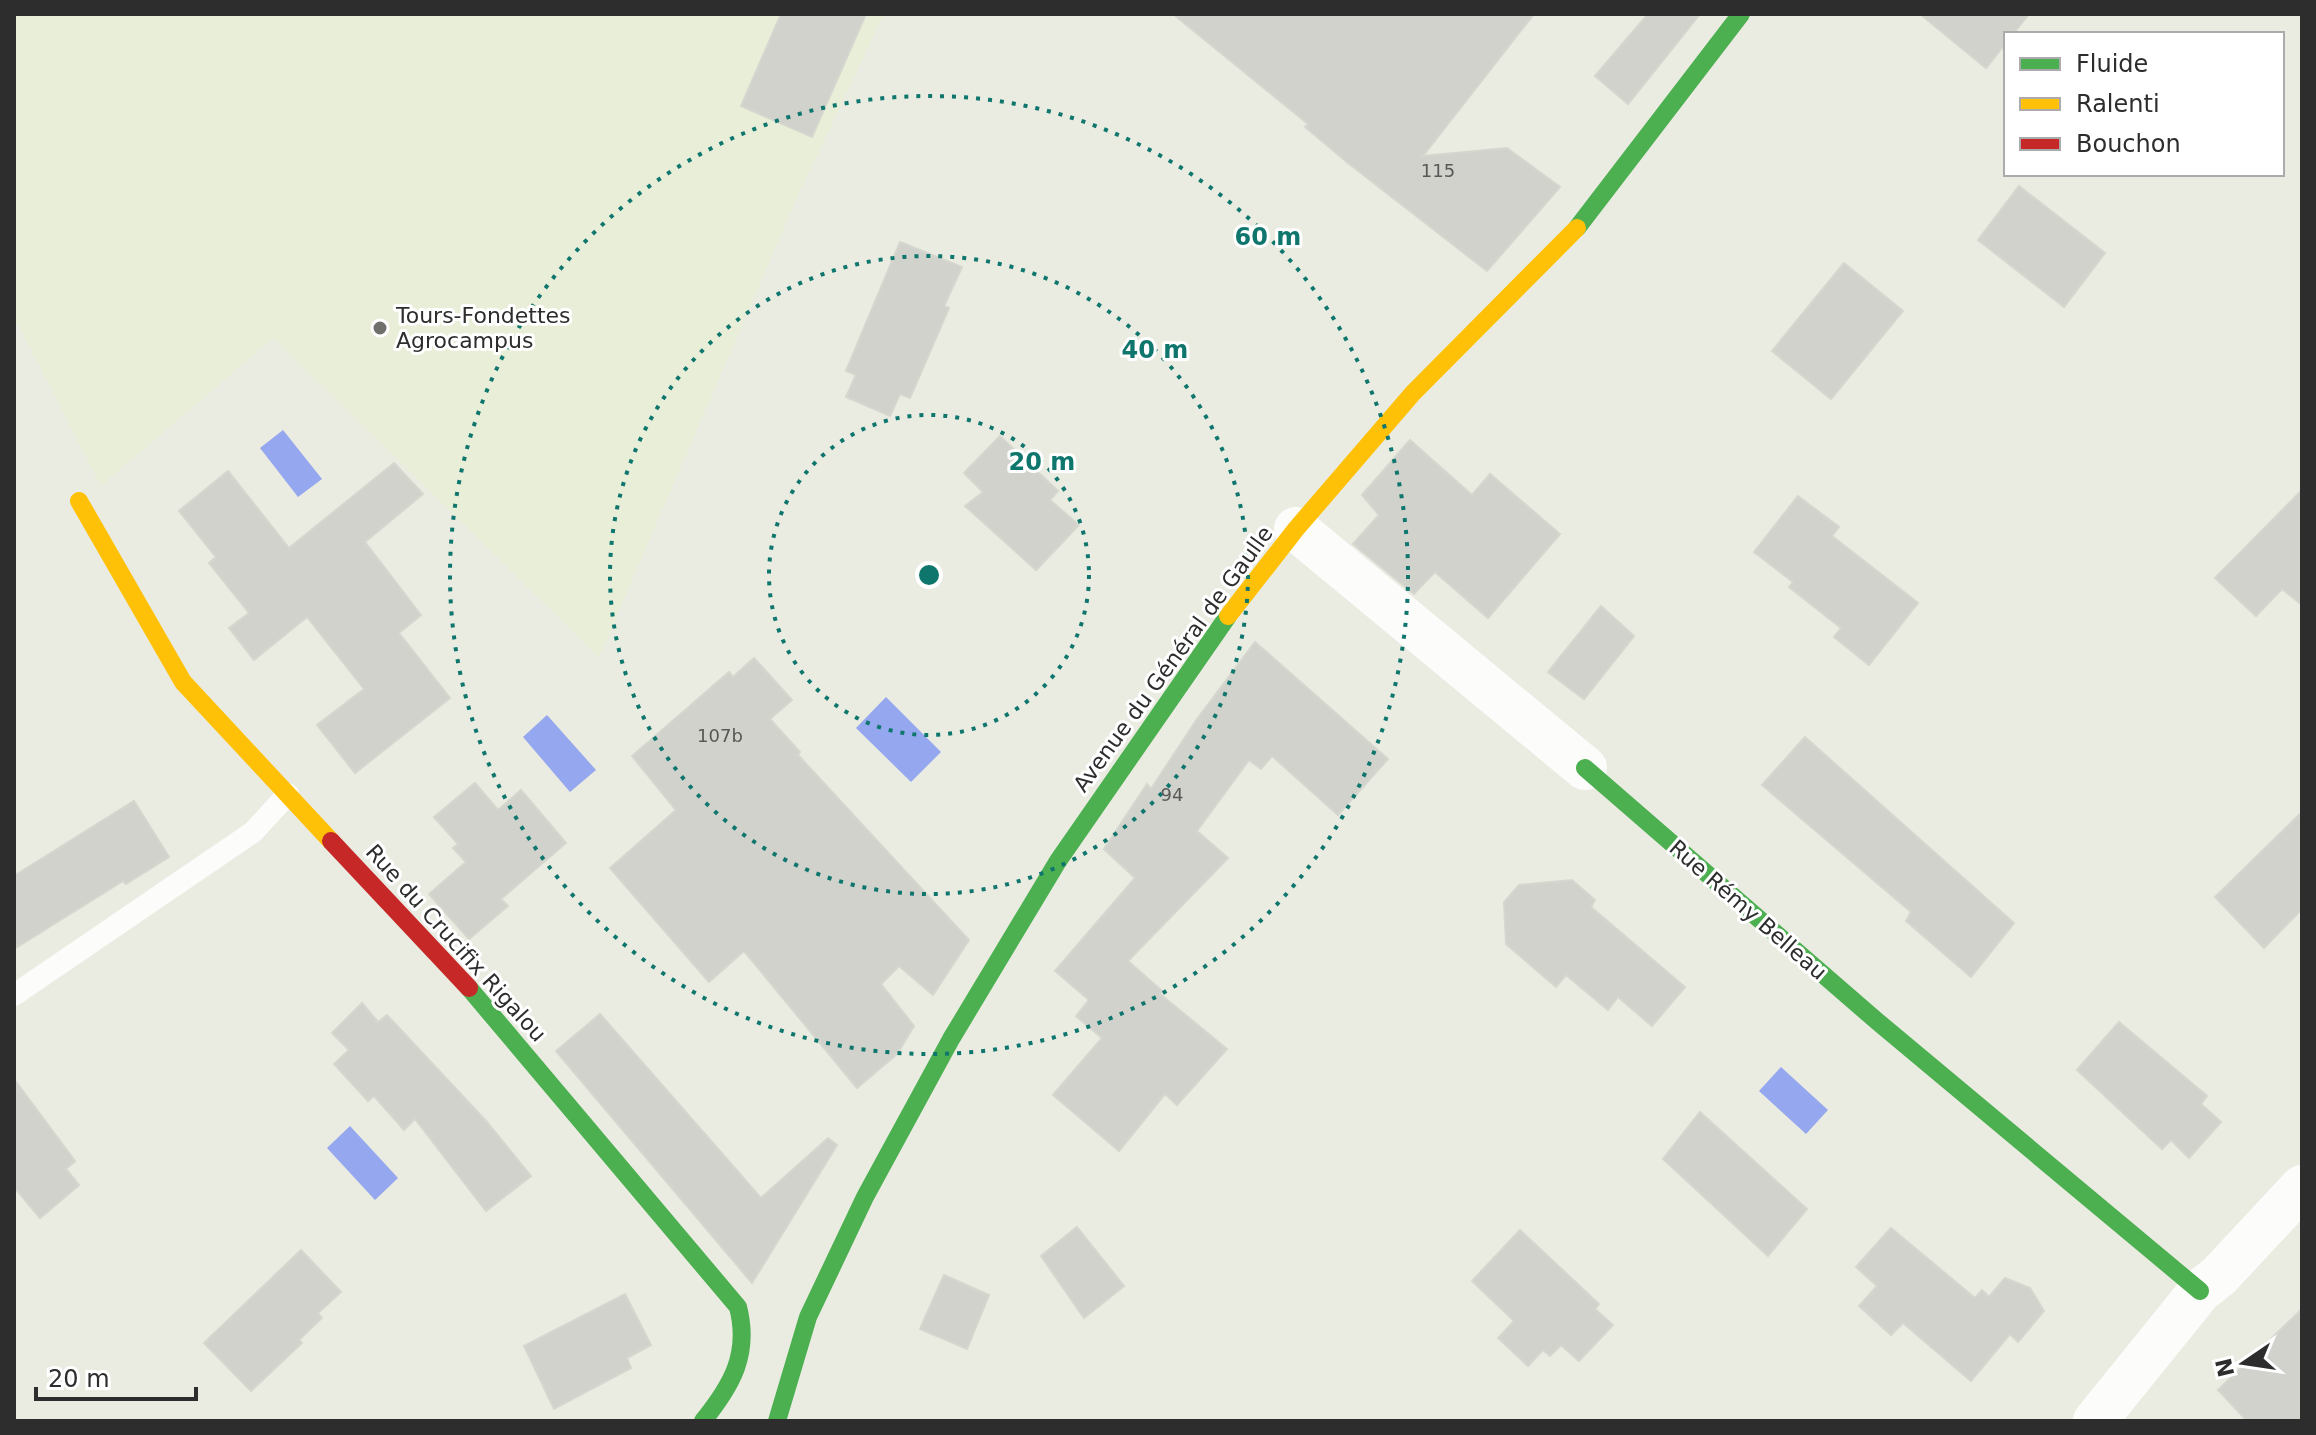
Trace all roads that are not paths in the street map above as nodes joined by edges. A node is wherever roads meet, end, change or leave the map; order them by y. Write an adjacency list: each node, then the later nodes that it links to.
1 (1741, 14): 3 (street, Avenue du Général de Gaulle)
2 (79, 501): 5 (street, Rue du Crucifix Rigalou)
3 (1296, 529): 4 (street, Rue Rémy Belleau); 11 (street, Avenue du Général de Gaulle)
4 (1585, 768): 8 (street, Rue Rémy Belleau)
5 (288, 794): 6 (lane); 10 (street, Rue du Crucifix Rigalou)
6 (14, 995)
7 (2302, 1187): 8 (street)
8 (2200, 1291): 9 (street)
9 (2107, 1416)
10 (703, 1421)
11 (777, 1421)

